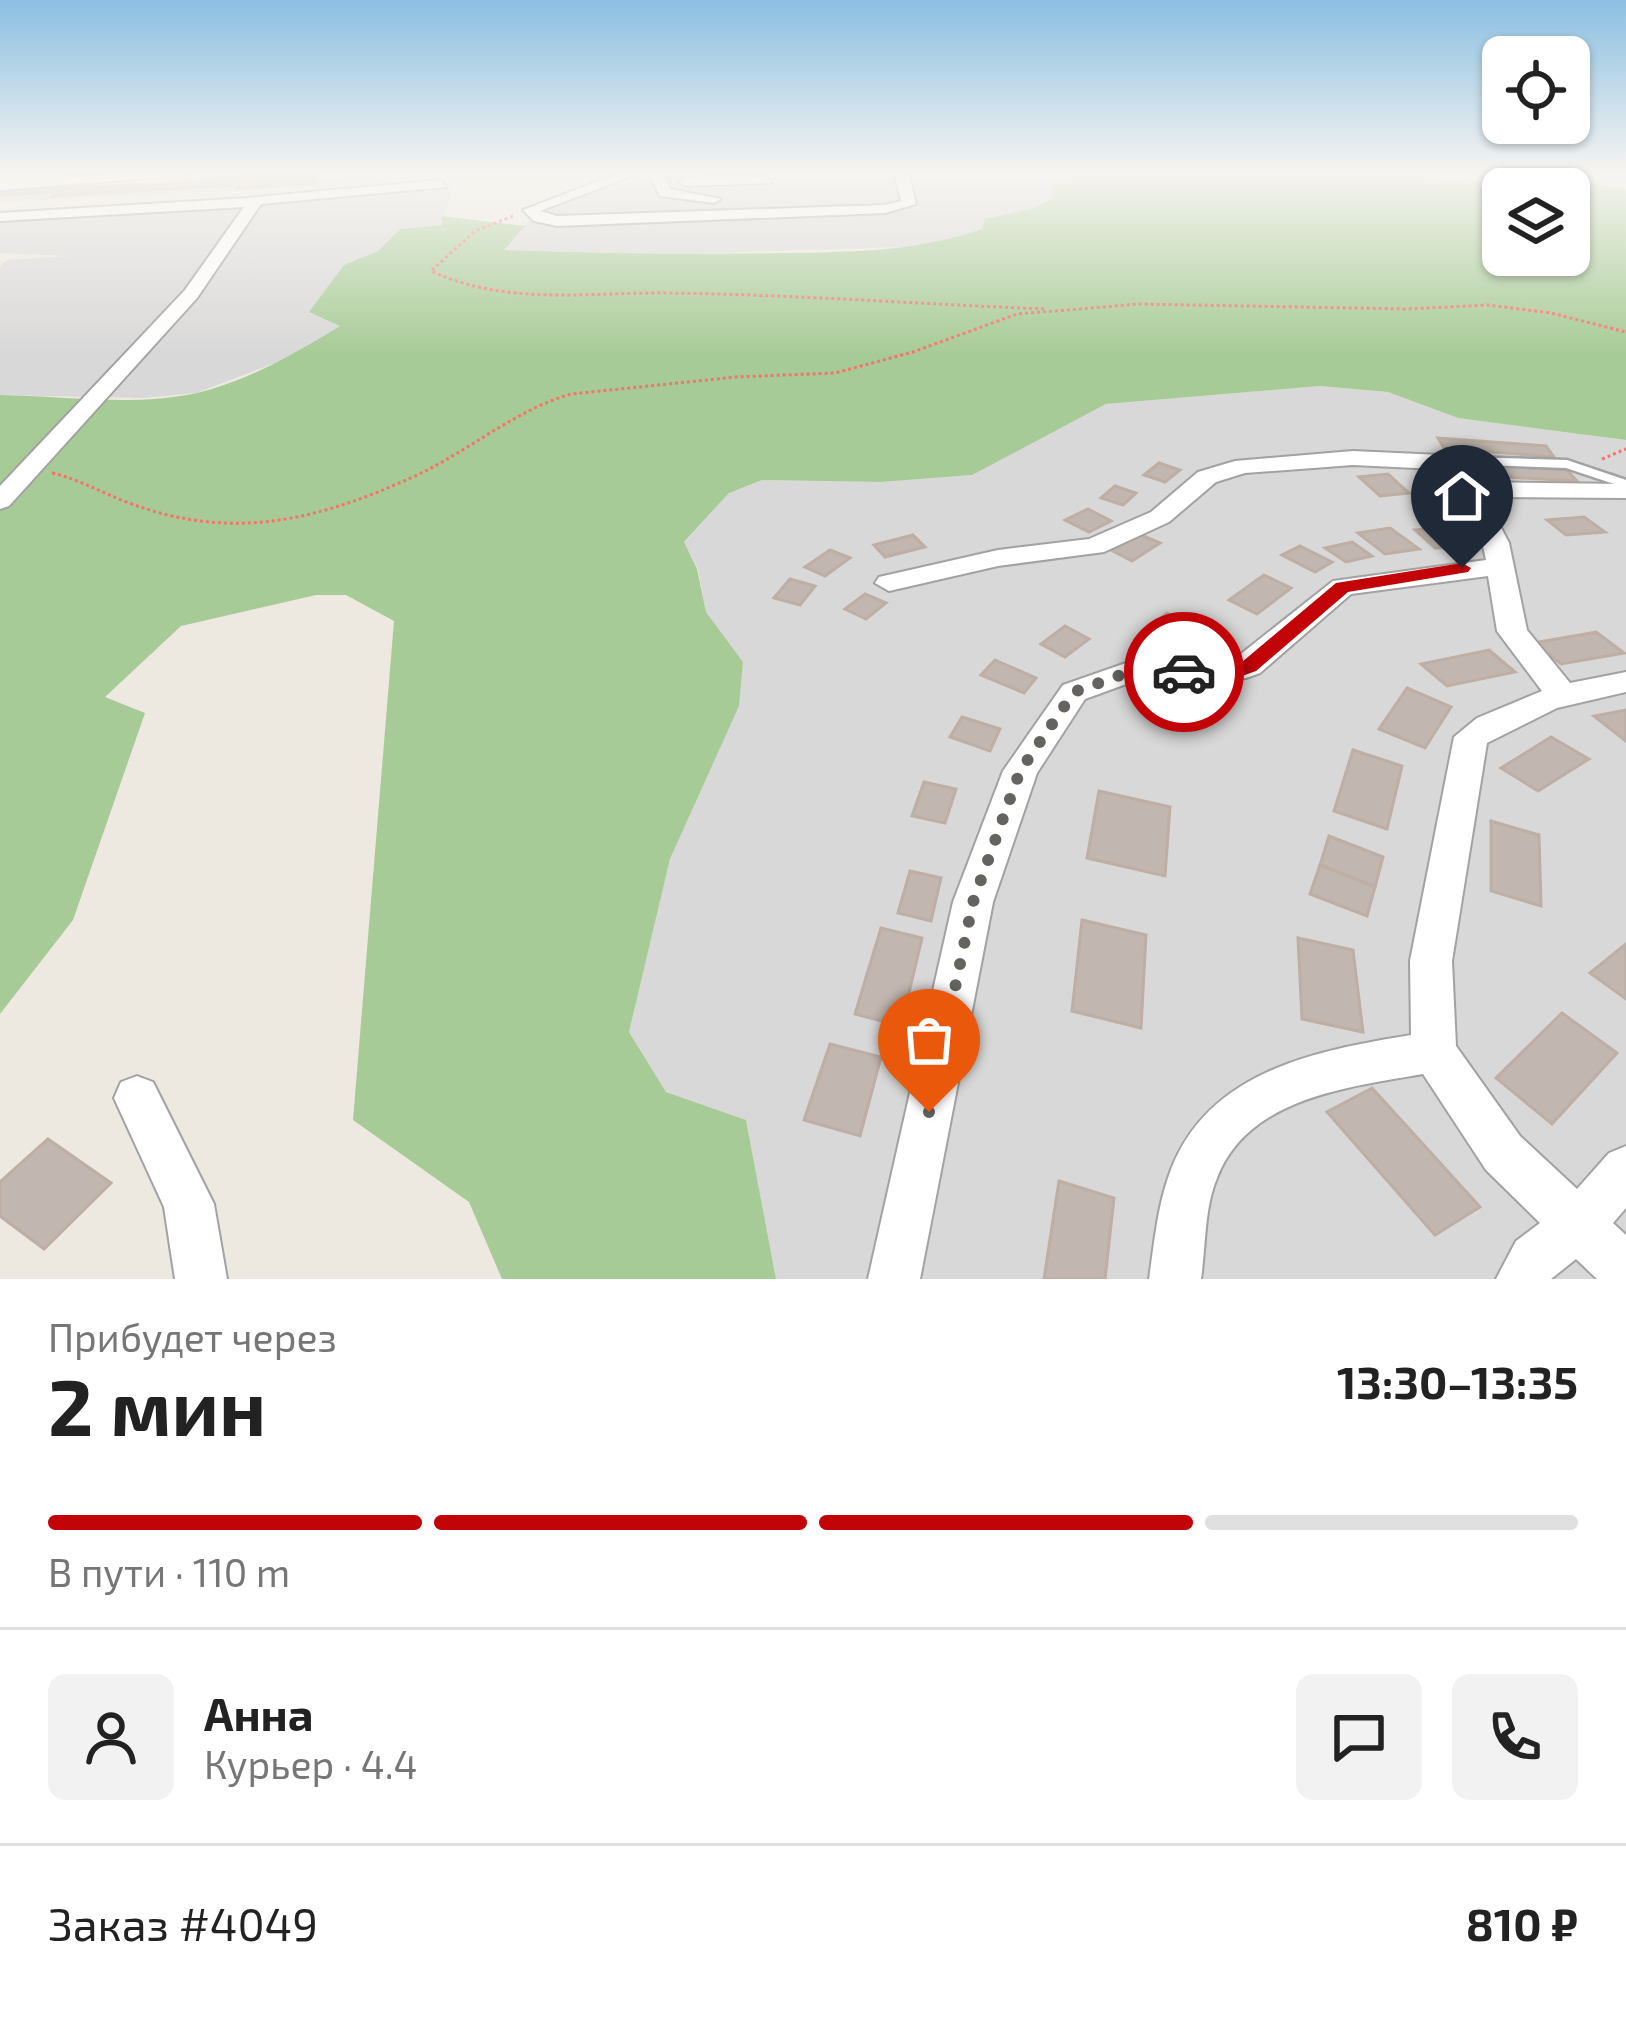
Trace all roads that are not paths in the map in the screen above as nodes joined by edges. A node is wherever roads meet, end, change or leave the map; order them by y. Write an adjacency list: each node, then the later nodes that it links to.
1 (235, 235): 5 (street)
2 (1433, 460): 3 (lane); 4 (street); 7 (street)
3 (1626, 487): 4 (street)
4 (1469, 489): 6 (street)
5 (0, 501)
6 (1497, 567): 9 (street); 16 (street)
7 (889, 583)
8 (1626, 682): 9 (street)
9 (1561, 694): 10 (street)
10 (1434, 1052): 13 (street); 17 (street)
11 (137, 1098): 15 (street)
12 (1626, 1170): 13 (street)
13 (1578, 1226): 14 (street); 18 (street)
14 (1626, 1271)
15 (201, 1279)
16 (894, 1279)
17 (1174, 1279)
18 (1522, 1279)

